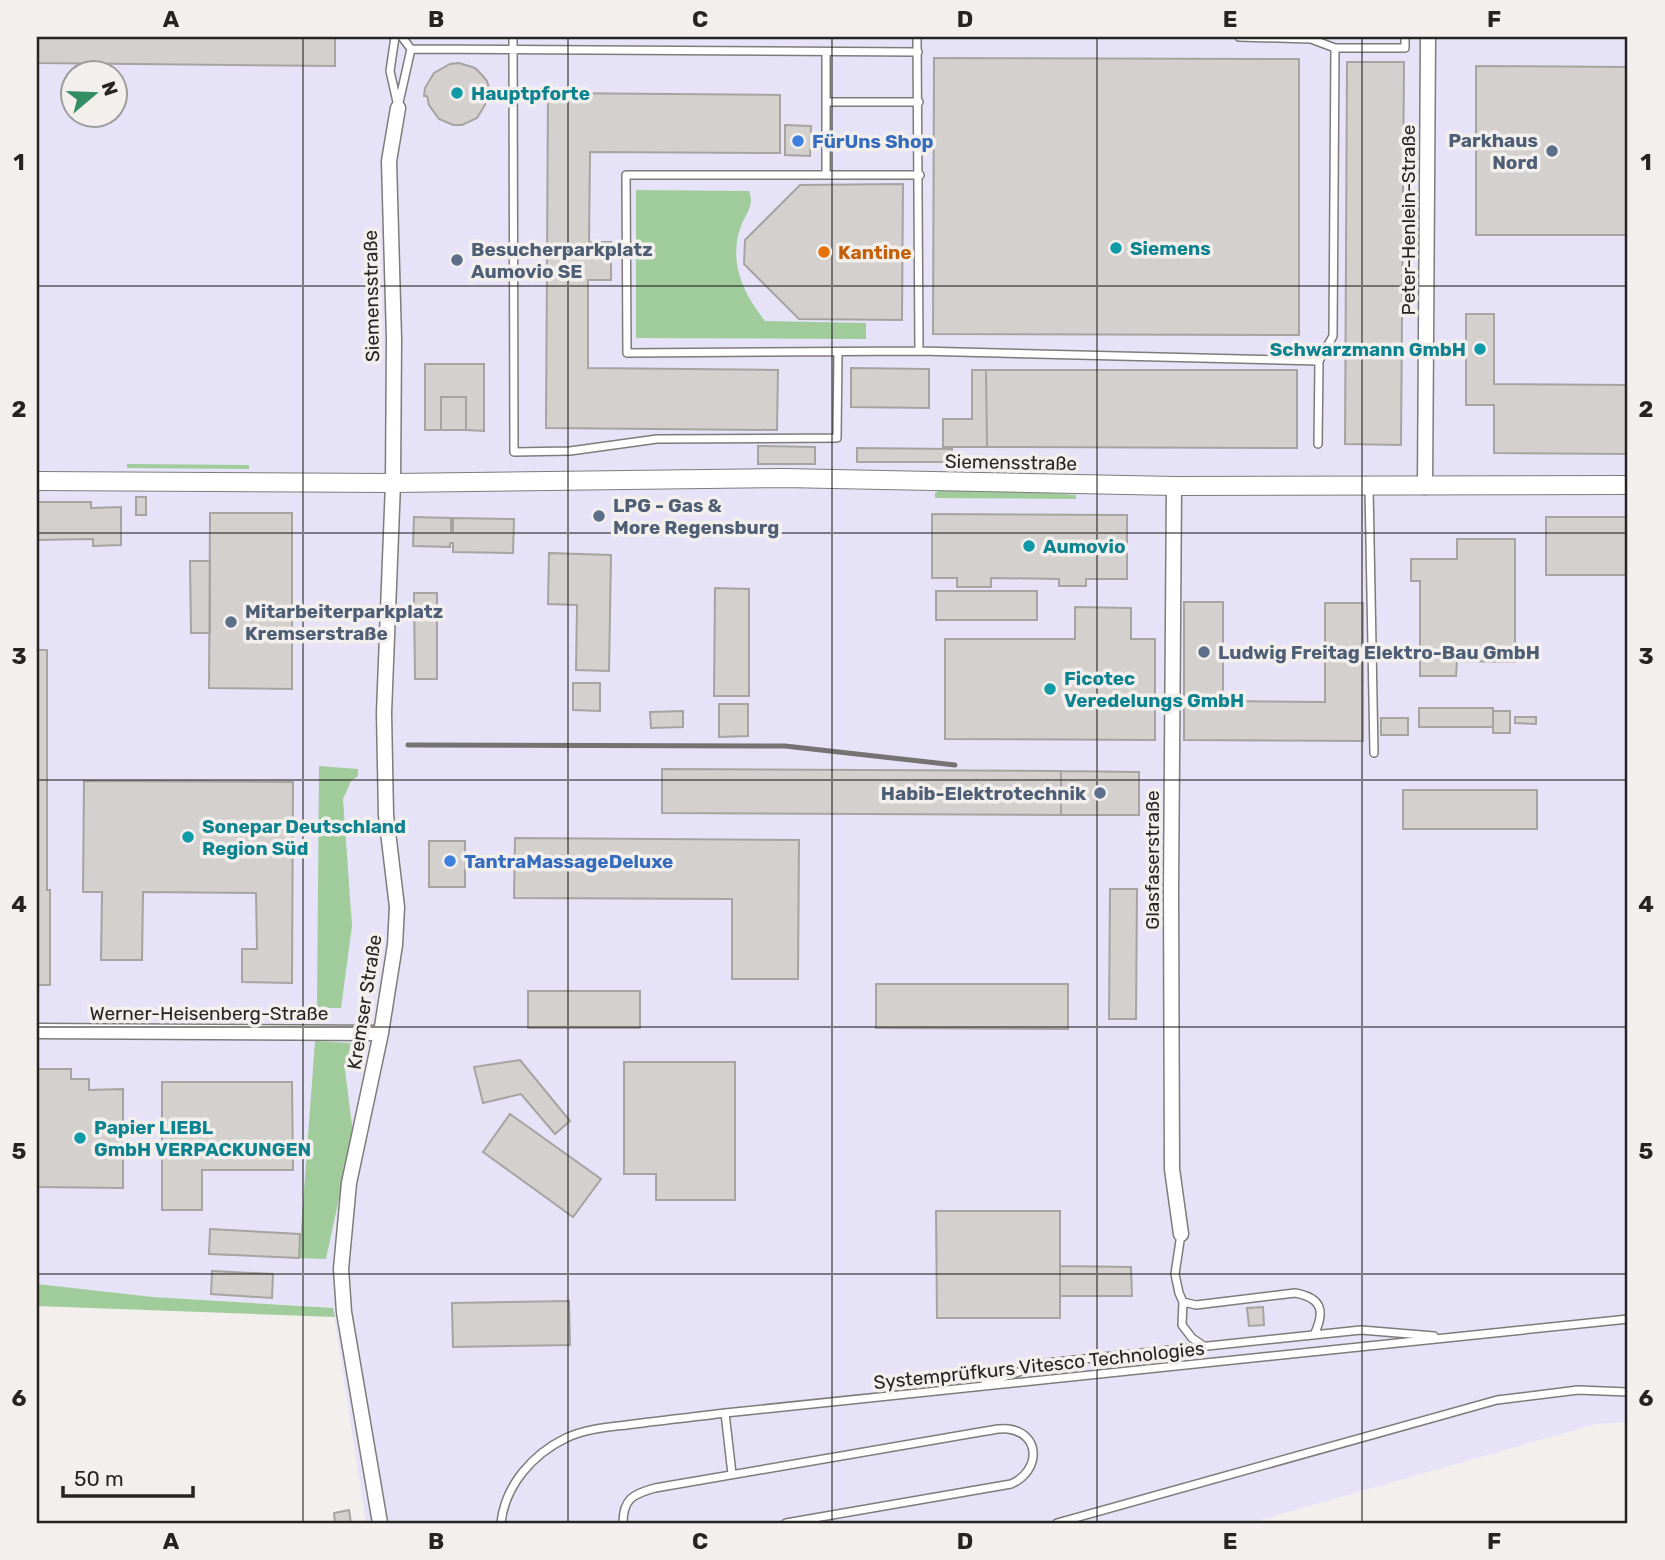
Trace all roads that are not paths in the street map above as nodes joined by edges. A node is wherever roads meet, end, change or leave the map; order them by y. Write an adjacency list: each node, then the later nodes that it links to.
1 (395, 37): 15 (lane)
2 (402, 37): 9 (lane)
3 (513, 37): 10 (lane)
4 (917, 37): 12 (lane)
5 (1239, 37): 8 (lane)
6 (1405, 37): 8 (lane)
7 (1428, 37): 27 (street, Peter-Henlein-Straße)
8 (1335, 48): 20 (lane)
9 (411, 49): 10 (lane); 15 (lane)
10 (513, 49): 11 (lane); 19 (lane)
11 (826, 52): 12 (lane); 13 (lane)
12 (918, 52): 14 (lane)
13 (826, 102): 14 (lane); 16 (lane)
14 (919, 102): 17 (lane)
15 (398, 108): 23 (street, Siemensstraße)
16 (826, 174): 17 (lane); 19 (lane)
17 (920, 175): 18 (lane)
18 (919, 351): 19 (lane); 20 (lane)
19 (838, 352)
20 (1319, 361): 21 (lane)
21 (1318, 443)
22 (37, 481): 23 (street, Siemensstraße)
23 (393, 483): 25 (street, Siemensstraße); 30 (street, Kremser Straße)
24 (1628, 485): 27 (street, Siemensstraße)
25 (1174, 486): 26 (street, Siemensstraße); 31 (street, Glasfaserstraße)
26 (1369, 487): 27 (street, Siemensstraße); 28 (lane)
27 (1425, 487)
28 (1374, 753)
29 (37, 1031): 30 (street, Werner-Heisenberg-Straße)
30 (381, 1033): 41 (street, Kremser Straße)
31 (1181, 1234): 32 (lane)
32 (1183, 1302): 34 (lane); 36 (lane)
33 (1628, 1319): 35 (lane, Systemprüfkurs Vitesco Technologies)
34 (1314, 1335): 35 (lane); 36 (lane)
35 (1452, 1338): 37 (lane, Systemprüfkurs Vitesco Technologies)
36 (1205, 1347): 37 (lane)
37 (970, 1388): 39 (lane, Systemprüfkurs Vitesco Technologies)
38 (1628, 1392): 45 (lane)
39 (725, 1413): 40 (lane); 42 (lane, Systemprüfkurs Vitesco Technologies)
40 (732, 1474): 43 (lane); 44 (lane)
41 (380, 1523)
42 (501, 1523)
43 (623, 1523)
44 (786, 1523)
45 (1057, 1523)

